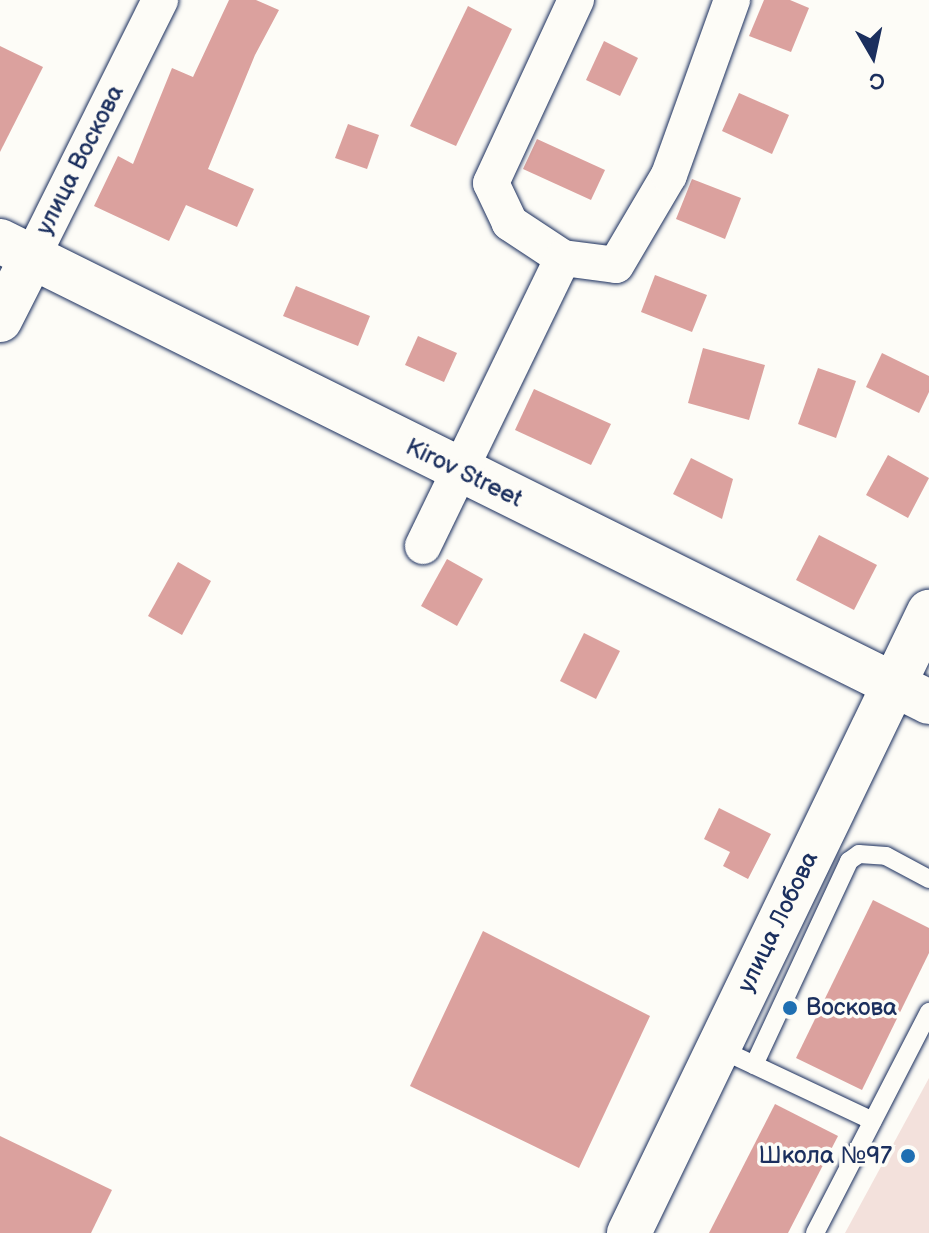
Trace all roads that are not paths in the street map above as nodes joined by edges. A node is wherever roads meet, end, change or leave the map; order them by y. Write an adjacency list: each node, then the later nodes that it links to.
1 (160, 0): 4 (street, улица Воскова)
2 (576, 0): 5 (street)
3 (732, 0): 5 (street)
4 (16, 249): 6 (main road, улица Воскова); 7 (main road, Kirov Street)
5 (563, 258): 7 (street)
6 (0, 320)
7 (461, 472): 8 (street); 10 (main road, Kirov Street)
8 (423, 546)
9 (929, 612): 10 (main road, улица Лобова)
10 (911, 692): 13 (main road, улица Лобова)
11 (929, 879): 13 (lane)
12 (929, 1012): 14 (lane)
13 (736, 1057): 14 (lane); 15 (main road, улица Лобова)
14 (873, 1121): 16 (lane)
15 (629, 1233)
16 (815, 1233)

